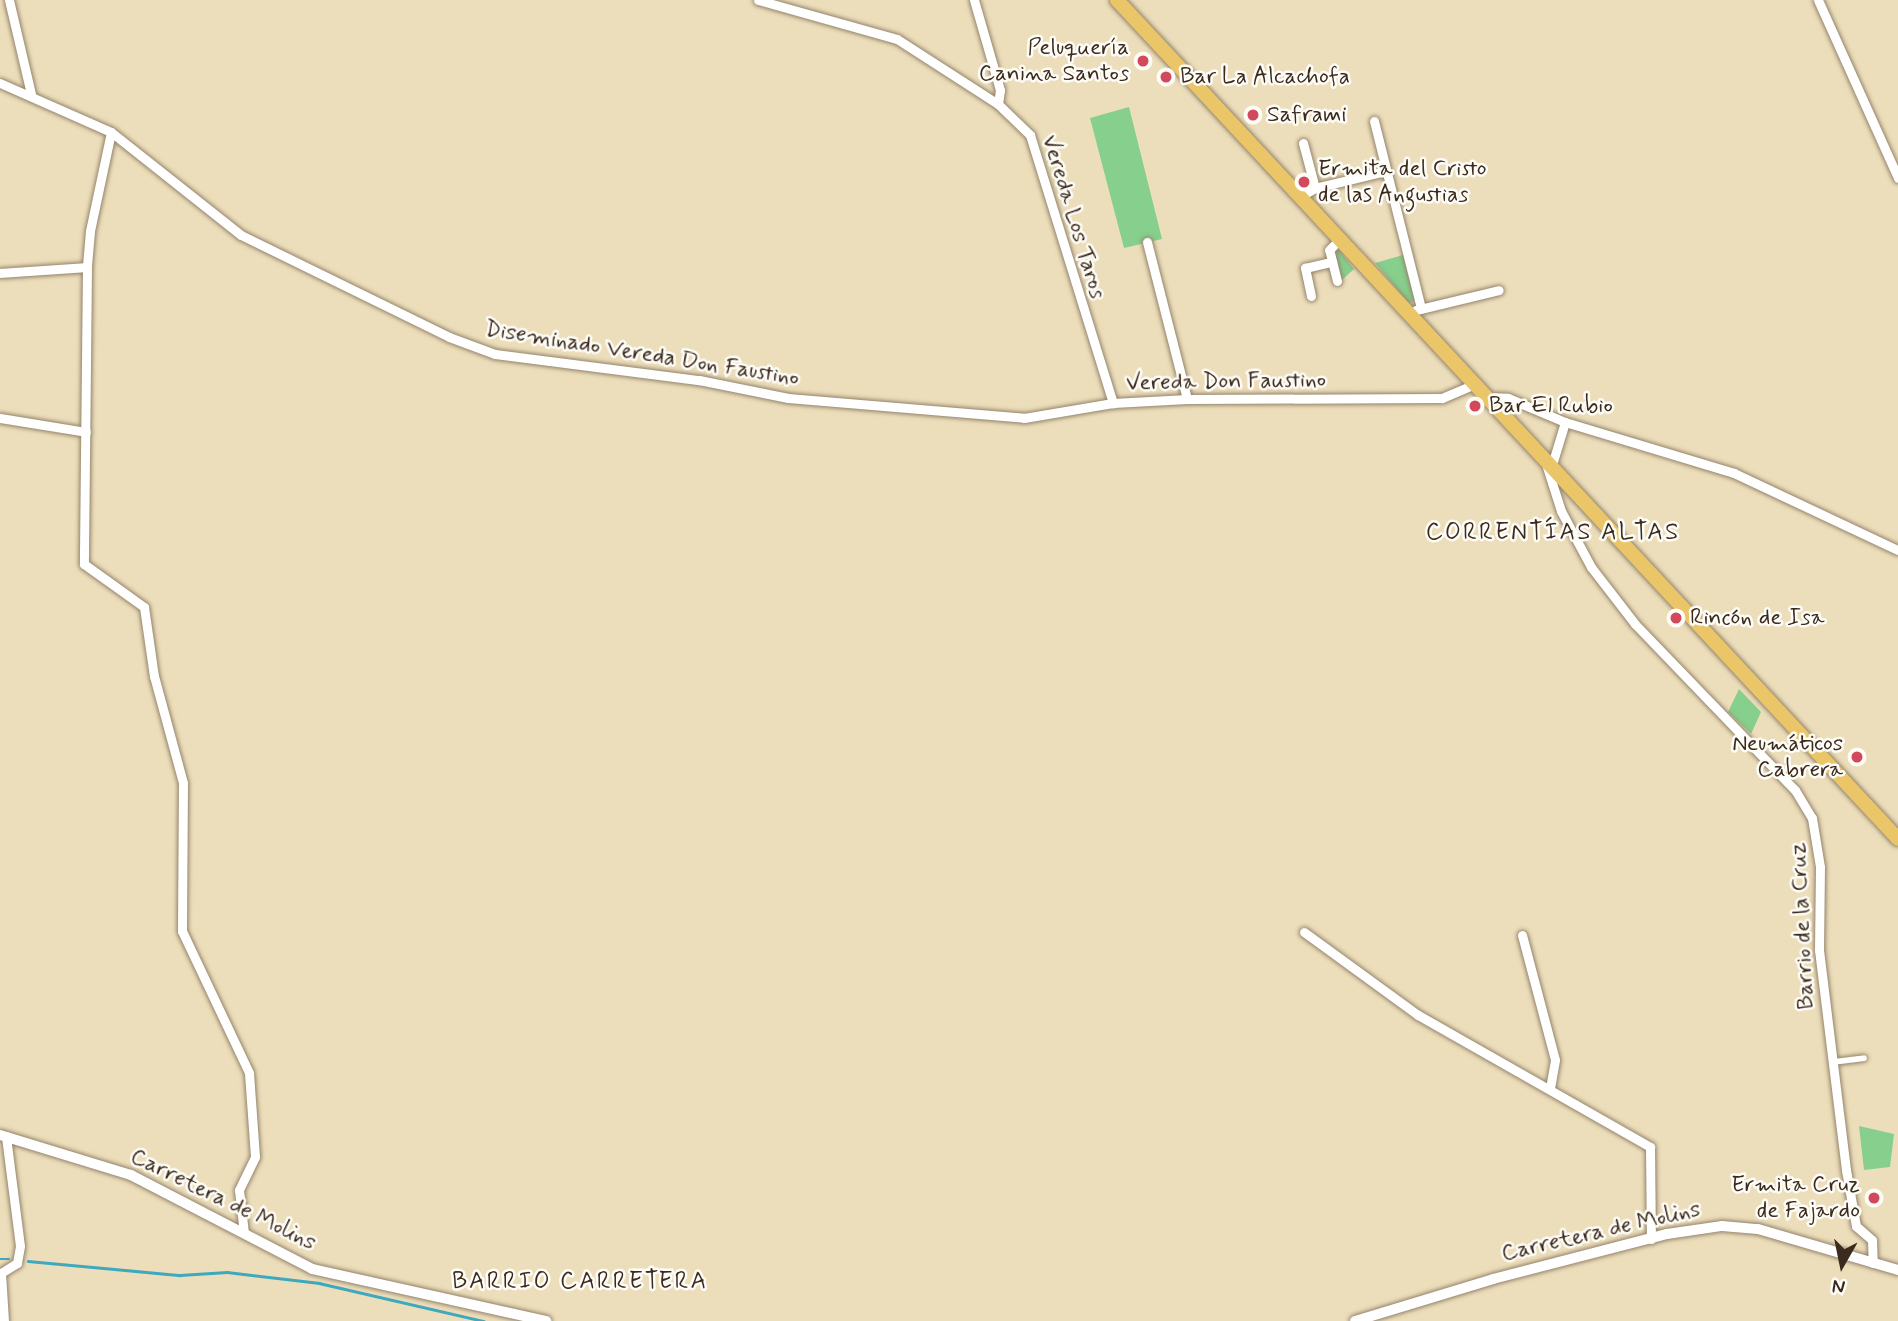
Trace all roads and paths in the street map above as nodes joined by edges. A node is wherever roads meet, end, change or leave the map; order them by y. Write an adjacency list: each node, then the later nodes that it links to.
1 (9, 0): 7 (street)
2 (758, 0): 8 (street, Vereda Los Taros)
3 (974, 0): 8 (street)
4 (1117, 0): 15 (main road)
5 (1818, 0): 13 (street)
6 (0, 83): 7 (street, Diseminado Vereda Don Faustino)
7 (31, 94): 10 (street, Diseminado Vereda Don Faustino)
8 (998, 104): 28 (street, Vereda Los Taros)
9 (1374, 121): 12 (street)
10 (111, 132): 19 (street); 29 (street, Diseminado Vereda Don Faustino)
11 (1303, 143): 14 (street)
12 (1386, 171): 14 (street); 24 (street)
13 (1898, 178)
14 (1315, 188): 15 (street)
15 (1300, 197): 16 (main road)
16 (1340, 239): 18 (street); 24 (main road)
17 (1147, 243): 27 (street)
18 (1332, 262): 21 (street); 23 (street)
19 (88, 267): 20 (street); 32 (street)
20 (0, 273)
21 (1337, 281)
22 (1499, 290): 24 (street)
23 (1311, 296)
24 (1414, 310): 25 (main road)
25 (1475, 384): 26 (main road); 27 (street, Vereda Don Faustino)
26 (1485, 397): 31 (street); 33 (main road)
27 (1187, 398): 28 (street, Vereda Don Faustino)
28 (1113, 403): 29 (street, Vereda Don Faustino)
29 (892, 408)
30 (0, 418): 32 (street)
31 (1564, 422): 33 (street); 34 (street)
32 (86, 432): 42 (street)
33 (1548, 465): 35 (main road); 39 (street, Barrio de la Cruz)
34 (1898, 550)
35 (1898, 839)
36 (1304, 932): 40 (street)
37 (1522, 935): 40 (street)
38 (1864, 1058): 39 (street)
39 (1833, 1062): 44 (street, Barrio de la Cruz)
40 (1550, 1087): 43 (street)
41 (3, 1135): 42 (street, Carretera de Molins); 46 (street)
42 (244, 1233): 47 (street, Carretera de Molins)
43 (1651, 1239): 44 (street, Carretera de Molins); 48 (street, Carretera de Molins)
44 (1873, 1263): 45 (street, Carretera de Molins)
45 (1898, 1270)
46 (4, 1321)
47 (546, 1321)
48 (1355, 1321)

